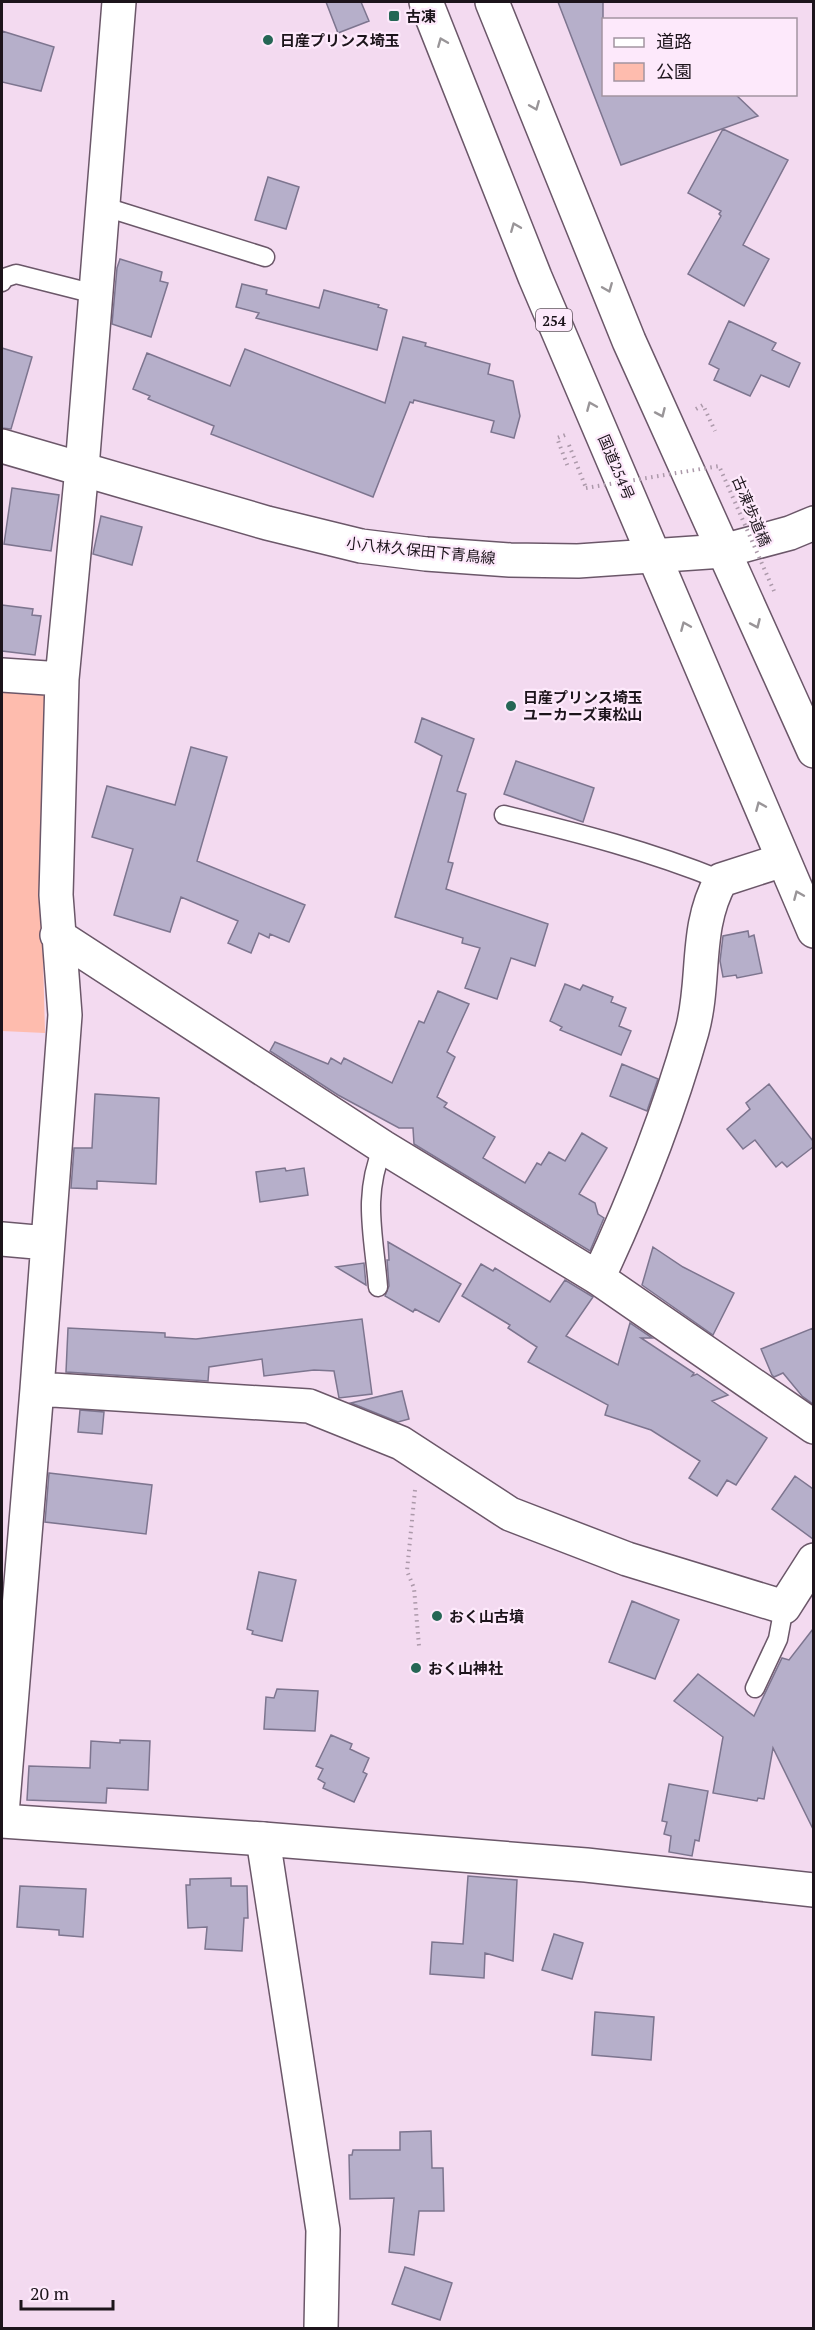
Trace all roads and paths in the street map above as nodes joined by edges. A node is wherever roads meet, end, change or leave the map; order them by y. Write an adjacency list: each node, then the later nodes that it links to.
1 (119, 2): 4 (main road)
2 (426, 2): 17 (main road, 国道254号 / 254, one-way to 2)
3 (492, 2): 16 (main road, one-way to 16)
4 (102, 206): 5 (lane); 7 (main road)
5 (265, 257)
6 (2, 282): 7 (lane)
7 (95, 294): 13 (main road)
8 (696, 409): 9 (path)
9 (715, 431)
10 (565, 435): 12 (path)
11 (2, 446): 13 (main road, 小八林久保田下青鳥線)
12 (568, 466)
13 (81, 468): 17 (main road, 小八林久保田下青鳥線); 20 (main road)
14 (586, 488): 18 (path, 古凍歩道橋, bridge)
15 (813, 523): 16 (main road, 小八林久保田下青鳥線)
16 (723, 551): 17 (main road, 小八林久保田下青鳥線); 21 (main road, one-way to 21)
17 (656, 556): 23 (main road, 国道254号 / 254, one-way to 17)
18 (774, 591)
19 (2, 675): 20 (main road)
20 (62, 679): 26 (main road)
21 (813, 751)
22 (504, 815): 24 (lane)
23 (783, 860): 24 (main road); 25 (main road, 国道254号 / 254, one-way to 23)
24 (721, 880): 30 (main road)
25 (813, 931)
26 (57, 935): 27 (main road); 29 (main road)
27 (383, 1147): 30 (main road); 31 (lane)
28 (2, 1239): 29 (main road)
29 (47, 1243): 32 (main road)
30 (598, 1278): 33 (main road)
31 (378, 1287)
32 (37, 1389): 34 (main road); 39 (main road)
33 (813, 1428)
34 (422, 1456): 36 (main road); 37 (path)
35 (813, 1560): 36 (main road)
36 (784, 1607): 38 (lane)
37 (419, 1646)
38 (755, 1688)
39 (2, 1814)
40 (2, 1821): 41 (main road)
41 (263, 1839): 42 (main road); 43 (main road)
42 (813, 1890)
43 (321, 2328)

